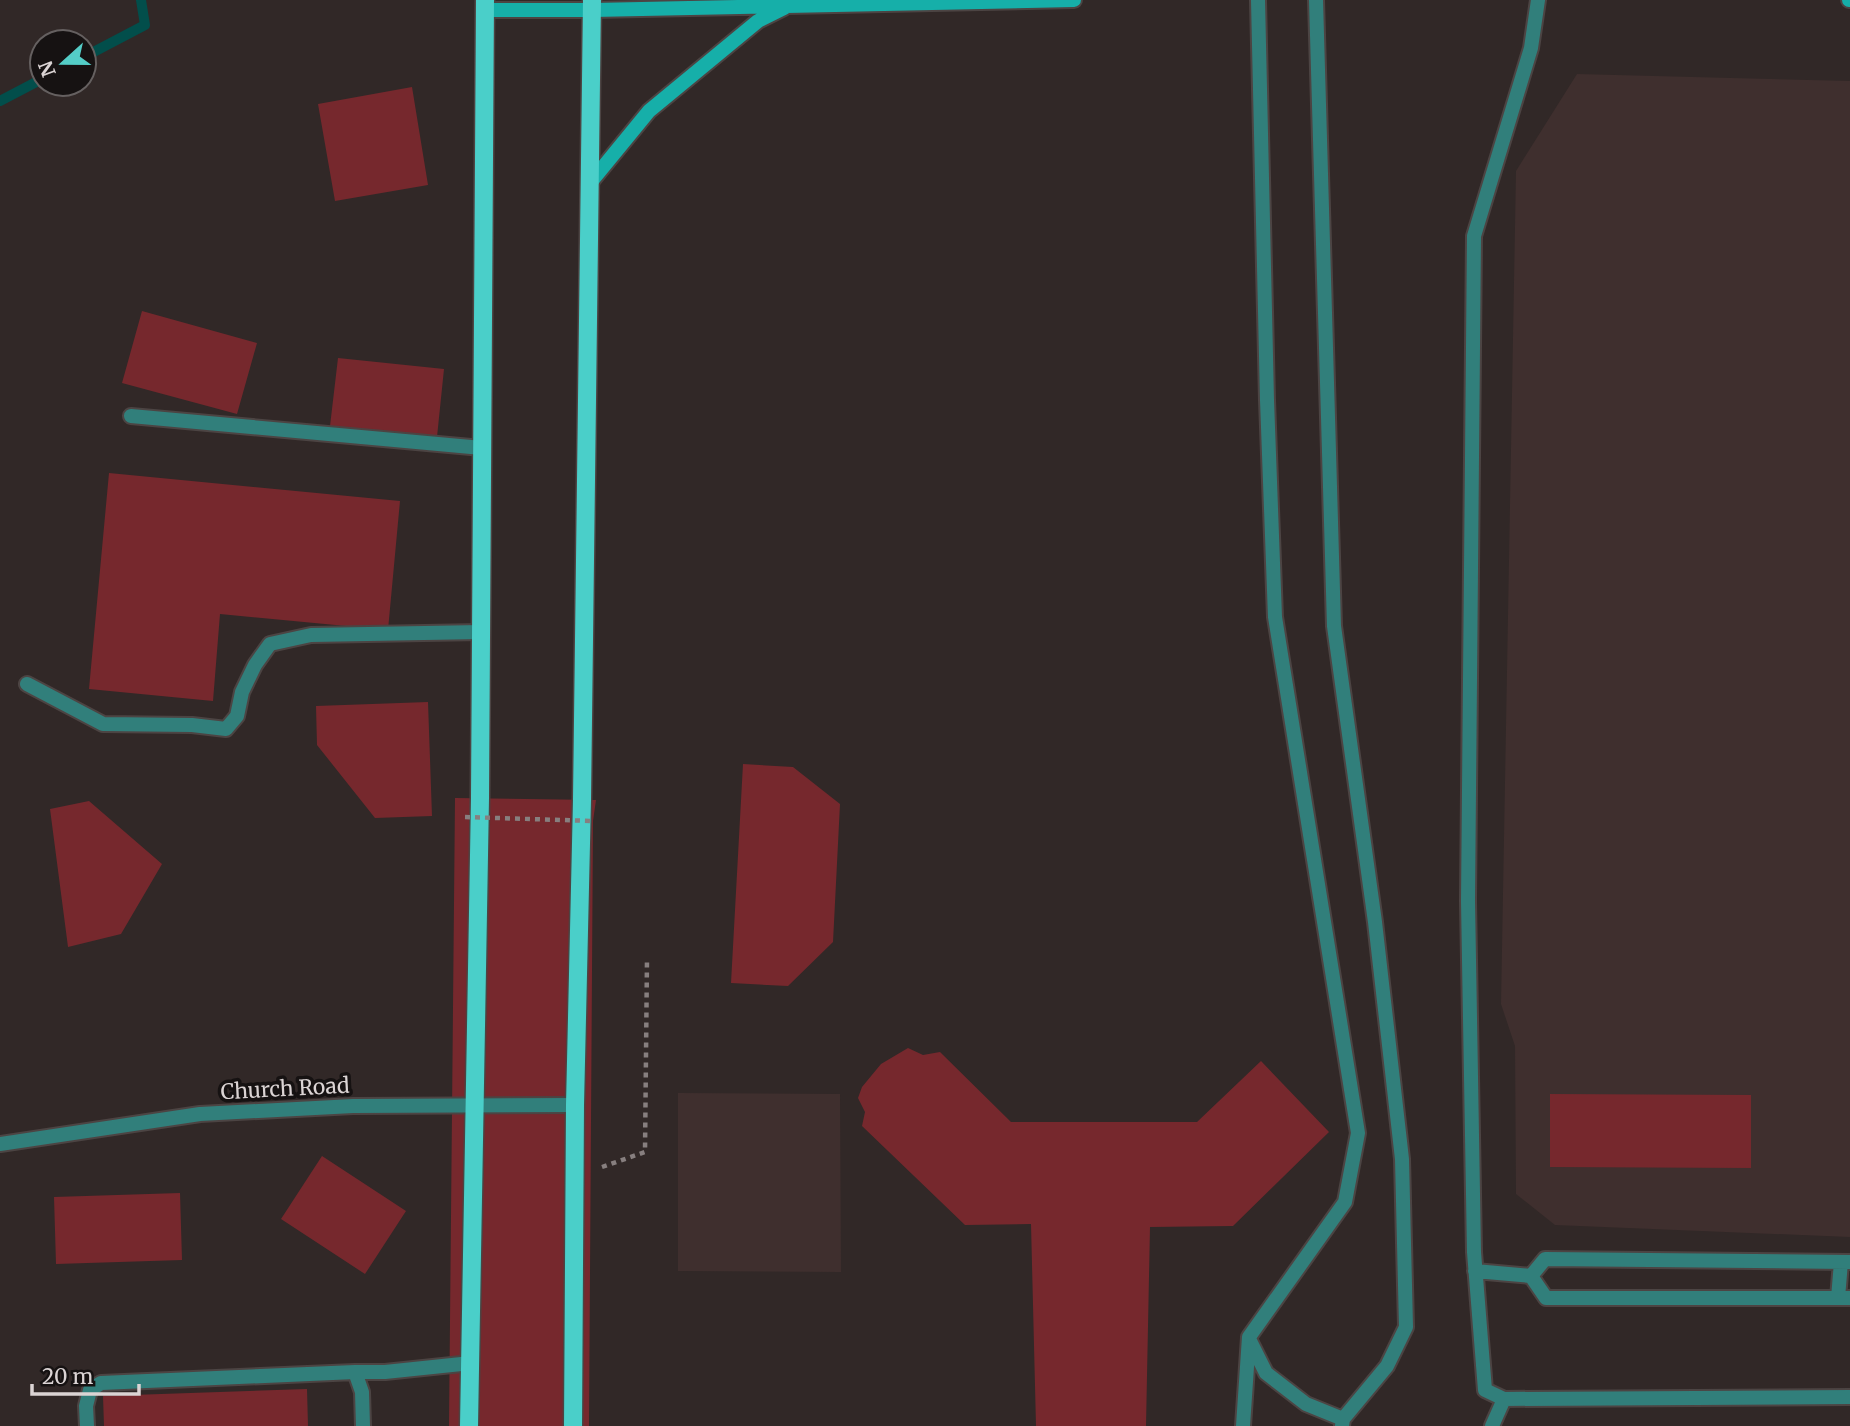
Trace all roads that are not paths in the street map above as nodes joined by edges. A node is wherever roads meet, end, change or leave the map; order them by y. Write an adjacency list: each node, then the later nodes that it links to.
1 (1074, 0): 7 (main road)
2 (1258, 0): 20 (street)
3 (1316, 0): 25 (street)
4 (1538, 0): 17 (street)
5 (485, 5): 6 (main road); 10 (main road)
6 (593, 5): 7 (main road); 8 (main road)
7 (789, 6): 8 (main road)
8 (590, 183): 14 (main road)
9 (131, 416): 10 (street)
10 (482, 448): 11 (main road)
11 (481, 632): 12 (street); 13 (main road)
12 (27, 684)
13 (475, 1105): 14 (street, Church Road); 15 (street, Church Road); 21 (main road)
14 (575, 1105): 29 (main road)
15 (0, 1144)
16 (1845, 1262): 18 (street); 19 (street)
17 (1475, 1271): 18 (street); 24 (street)
18 (1531, 1276): 19 (street)
19 (1844, 1298)
20 (1249, 1337): 25 (street); 30 (street)
21 (471, 1363): 22 (street); 28 (main road)
22 (355, 1372): 26 (street); 27 (street)
23 (1850, 1396): 24 (street)
24 (1504, 1399): 31 (street)
25 (1342, 1423)
26 (87, 1426)
27 (363, 1426)
28 (469, 1426)
29 (573, 1426)
30 (1243, 1426)
31 (1492, 1426)

